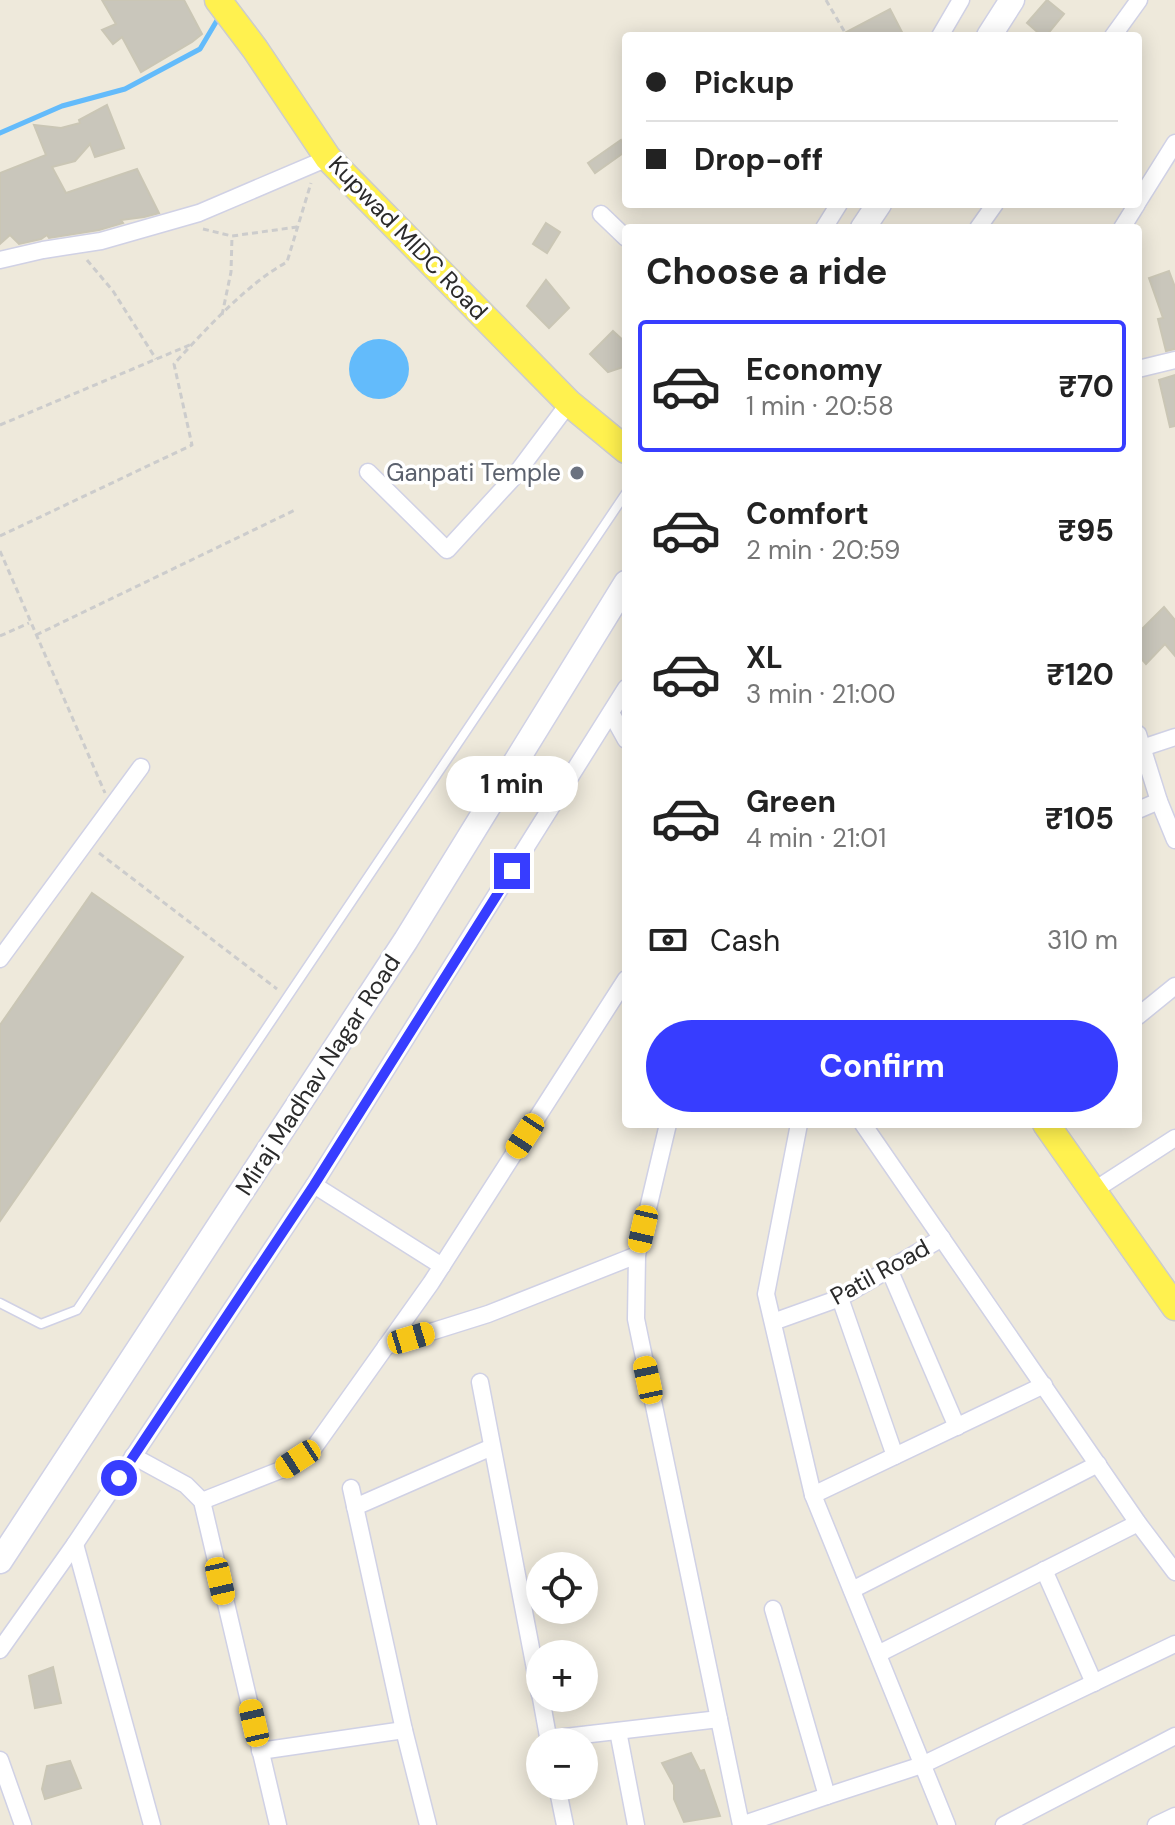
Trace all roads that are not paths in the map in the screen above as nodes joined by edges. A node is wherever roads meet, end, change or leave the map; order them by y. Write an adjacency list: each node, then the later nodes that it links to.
1 (218, 0): 9 (main road, Kupwad MIDC Road)
2 (1012, 0): 6 (street)
3 (1139, 0): 7 (street)
4 (960, 1): 5 (street)
5 (942, 32)
6 (992, 32)
7 (1116, 32)
8 (1175, 143): 10 (street)
9 (323, 159): 13 (street); 16 (main road, Kupwad MIDC Road)
10 (1142, 195)
11 (601, 214): 12 (street)
12 (622, 234)
13 (0, 260)
14 (1175, 360): 15 (street)
15 (1142, 368)
16 (569, 403): 17 (main road, Kupwad MIDC Road); 18 (street)
17 (622, 447)
18 (368, 472)
19 (622, 499): 47 (lane)
20 (622, 589): 64 (street, Miraj Madhav Nagar Road)
21 (622, 695): 22 (street)
22 (611, 713): 23 (street); 40 (street)
23 (622, 733)
24 (1175, 737): 25 (street)
25 (1142, 741)
26 (1142, 747): 28 (street)
27 (141, 767): 31 (street)
28 (1159, 801): 29 (street); 30 (street)
29 (1142, 808)
30 (1175, 840)
31 (0, 959)
32 (622, 985): 44 (street)
33 (1175, 986): 34 (street)
34 (1142, 1008)
35 (667, 1128): 43 (street)
36 (798, 1128): 49 (street)
37 (866, 1128): 42 (street)
38 (1049, 1128): 41 (main road)
39 (1175, 1138): 41 (street)
40 (314, 1185): 44 (street); 55 (street)
41 (1093, 1191): 48 (main road)
42 (942, 1238): 45 (street, Patil Road); 52 (street)
43 (637, 1255): 50 (street); 74 (street)
44 (442, 1266): 50 (street)
45 (889, 1269): 46 (street, Patil Road); 53 (street)
46 (840, 1298): 49 (street, Patil Road); 56 (street)
47 (0, 1303)
48 (1175, 1307)
49 (773, 1322): 59 (street)
50 (386, 1346): 60 (street)
51 (480, 1382): 54 (street)
52 (1044, 1385): 53 (street); 57 (street)
53 (957, 1427): 56 (street)
54 (492, 1447): 61 (street); 69 (street)
55 (133, 1456): 60 (street); 63 (street)
56 (895, 1456): 59 (street)
57 (1098, 1464): 62 (street); 67 (street)
58 (351, 1488): 61 (street)
59 (813, 1495): 67 (street)
60 (202, 1501): 79 (street)
61 (355, 1507): 75 (street)
62 (1138, 1523): 65 (street); 66 (street)
63 (75, 1544): 71 (street); 86 (street)
64 (0, 1561)
65 (1044, 1570): 72 (street); 73 (street)
66 (1175, 1572)
67 (852, 1590): 72 (street)
68 (773, 1609): 82 (street)
69 (529, 1640)
70 (1175, 1644): 73 (street)
71 (0, 1650)
72 (878, 1654): 81 (street)
73 (1094, 1683): 81 (street)
74 (719, 1719): 76 (street); 82 (street)
75 (404, 1730): 79 (street); 88 (street)
76 (618, 1731): 77 (street); 90 (street)
77 (598, 1734)
78 (1175, 1736): 92 (street)
79 (260, 1751): 87 (street)
80 (0, 1760): 85 (street)
81 (922, 1765): 82 (street); 91 (street)
82 (827, 1796)
83 (560, 1800): 89 (street)
84 (1175, 1816): 93 (street)
85 (23, 1825)
86 (152, 1825)
87 (278, 1825)
88 (428, 1825)
89 (565, 1825)
90 (636, 1825)
91 (947, 1825)
92 (1004, 1825)
93 (1156, 1825)

